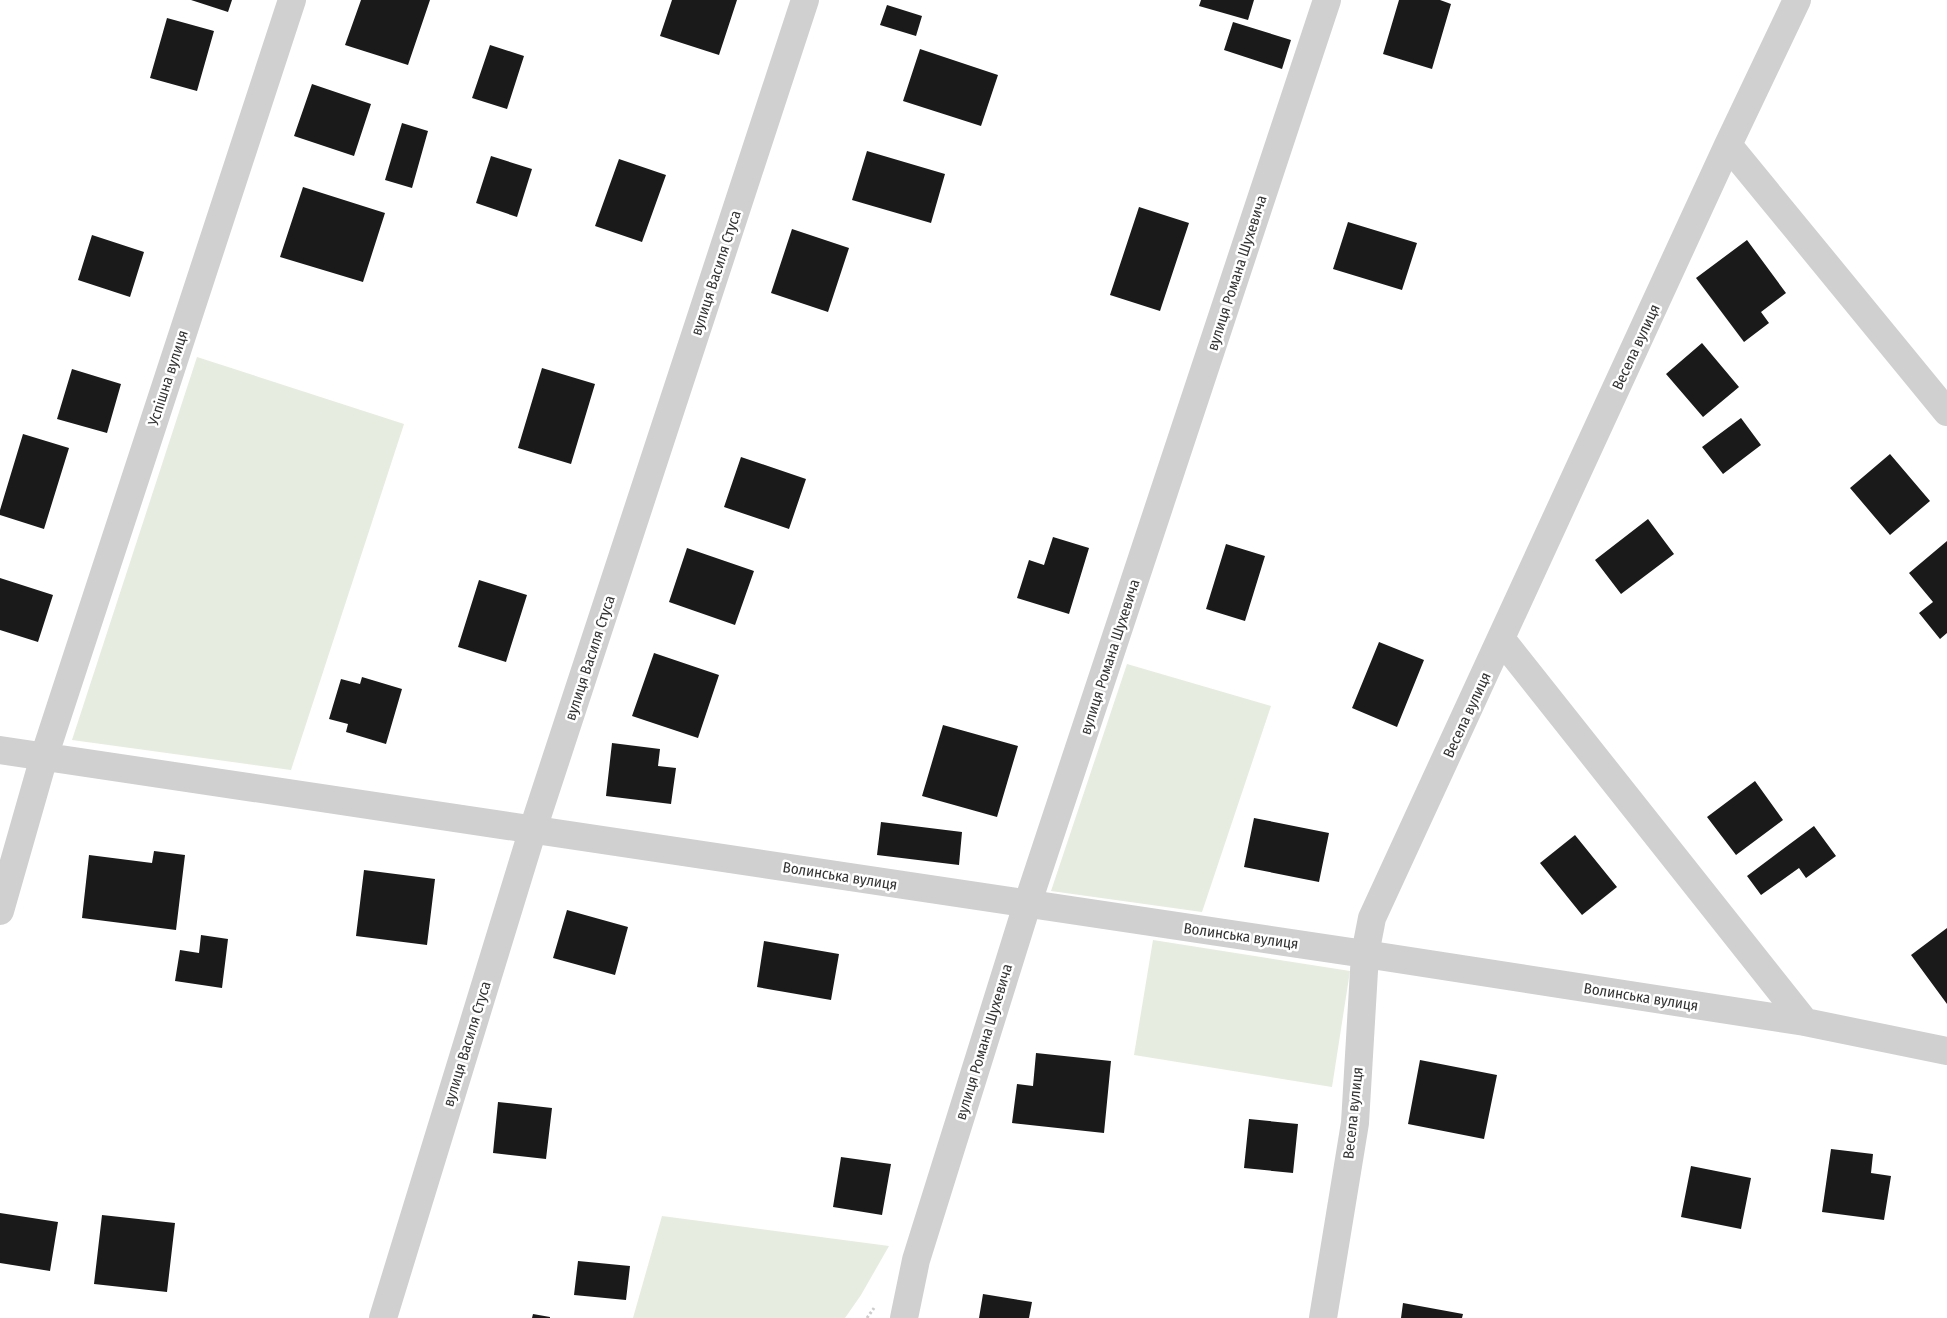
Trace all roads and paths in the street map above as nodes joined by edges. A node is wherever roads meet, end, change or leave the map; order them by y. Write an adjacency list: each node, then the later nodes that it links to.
1 (292, 0): 9 (street, Успішна вулиця)
2 (805, 0): 10 (street, вулиця Василя Стуса)
3 (1328, 0): 11 (street, вулиця Романа Шухевича)
4 (1797, 0): 5 (street, Весела вулиця)
5 (1728, 145): 6 (street); 7 (street, Весела вулиця)
6 (1947, 412)
7 (1502, 640): 13 (street, Весела вулиця); 14 (street)
8 (0, 750): 9 (street, Волинська вулиця)
9 (44, 757): 10 (street, Волинська вулиця); 12 (street, Успішна вулиця)
10 (533, 829): 11 (street, Волинська вулиця); 16 (street, вулиця Василя Стуса)
11 (1027, 905): 13 (street, Волинська вулиця); 17 (street, вулиця Романа Шухевича)
12 (0, 911)
13 (1365, 954): 14 (street, Волинська вулиця); 18 (street, Весела вулиця)
14 (1805, 1022): 15 (street, Волинська вулиця)
15 (1947, 1051)
16 (382, 1318)
17 (904, 1318)
18 (1323, 1318)

